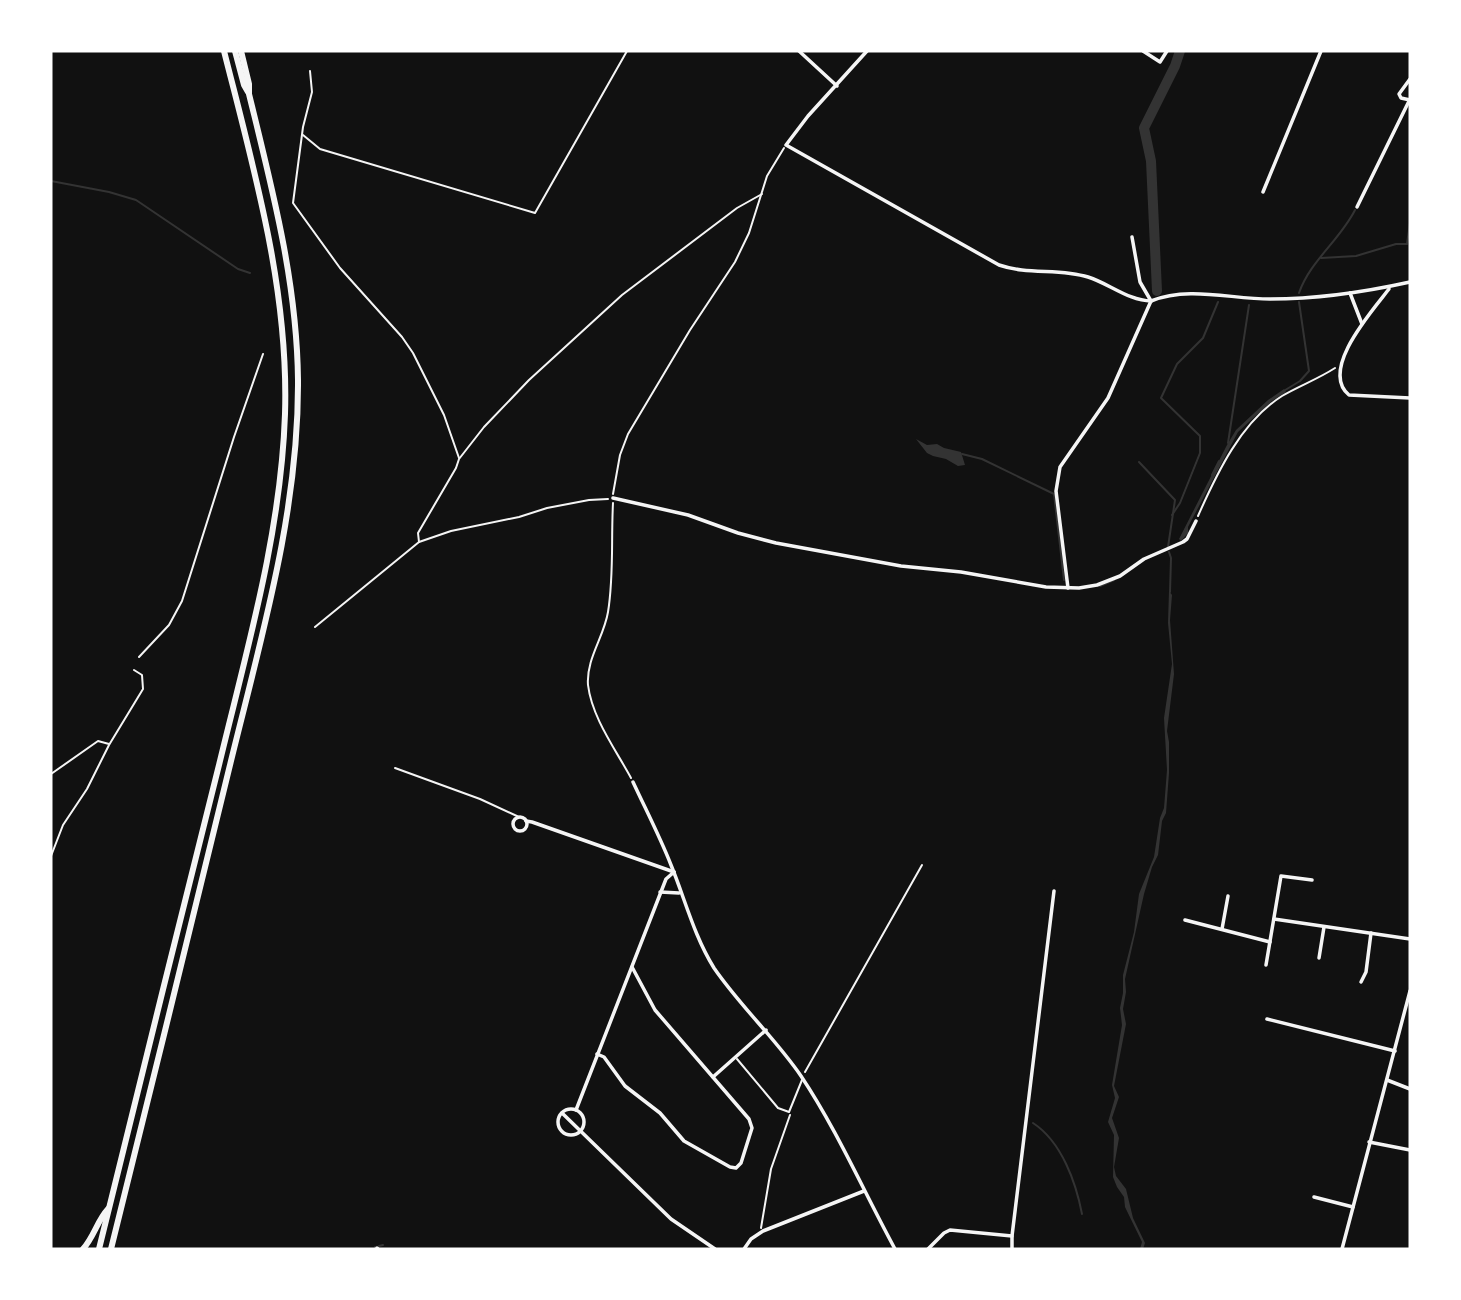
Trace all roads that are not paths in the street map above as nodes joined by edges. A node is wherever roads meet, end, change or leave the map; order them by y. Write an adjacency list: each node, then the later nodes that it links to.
1 (224, 51): 63 (highway)
2 (235, 51): 11 (highway)
3 (241, 51): 11 (highway)
4 (799, 51): 10 (street)
5 (867, 51): 10 (street)
6 (1143, 51): 7 (street)
7 (1167, 51)
8 (1321, 51): 13 (street)
9 (1410, 79): 12 (street)
10 (836, 86): 19 (street)
11 (249, 94): 67 (highway)
12 (1410, 100): 14 (street)
13 (1263, 192)
14 (1357, 207)
15 (1132, 237): 19 (street)
16 (1410, 282): 17 (street)
17 (1391, 287): 18 (street); 20 (street)
18 (1350, 293): 19 (street); 20 (street)
19 (1151, 301): 24 (street)
20 (1362, 324): 21 (street)
21 (1410, 398)
22 (613, 498): 24 (street)
23 (1196, 521): 24 (street)
24 (1068, 588)
25 (633, 782): 27 (street)
26 (526, 821): 26 (street); 27 (street)
27 (674, 872): 30 (street); 31 (street)
28 (1312, 880): 33 (street)
29 (1054, 891): 64 (street)
30 (660, 892): 31 (street); 42 (street)
31 (680, 893): 47 (street)
32 (1228, 896): 36 (street)
33 (1275, 919): 35 (street); 39 (street)
34 (1185, 920): 36 (street)
35 (1324, 927): 37 (street); 40 (street)
36 (1222, 929): 39 (street)
37 (1371, 933): 38 (street); 43 (street)
38 (1410, 939)
39 (1270, 942): 41 (street)
40 (1319, 958)
41 (1266, 965)
42 (632, 967): 49 (street); 51 (street)
43 (1361, 982)
44 (1410, 991): 45 (street)
45 (1409, 998): 48 (street)
46 (1267, 1019): 48 (street)
47 (766, 1030): 50 (street); 52 (street)
48 (1395, 1051): 53 (street)
49 (597, 1054): 51 (street); 55 (street)
50 (736, 1058): 51 (street); 52 (lane)
51 (713, 1077)
52 (803, 1079): 60 (street)
53 (1387, 1080): 54 (street); 58 (street)
54 (1410, 1089)
55 (576, 1110): 56 (street); 57 (street)
56 (562, 1112): 57 (street); 57 (street)
57 (580, 1132): 68 (street)
58 (1369, 1142): 59 (street); 62 (street)
59 (1410, 1150)
60 (864, 1191): 69 (street); 70 (street)
61 (1314, 1197): 62 (street)
62 (1353, 1207): 73 (street)
63 (109, 1208): 65 (highway); 66 (highway)
64 (1012, 1236): 71 (street); 72 (street)
65 (83, 1249)
66 (99, 1249)
67 (111, 1249)
68 (715, 1249)
69 (744, 1249)
70 (895, 1249)
71 (928, 1249)
72 (1012, 1249)
73 (1342, 1249)

